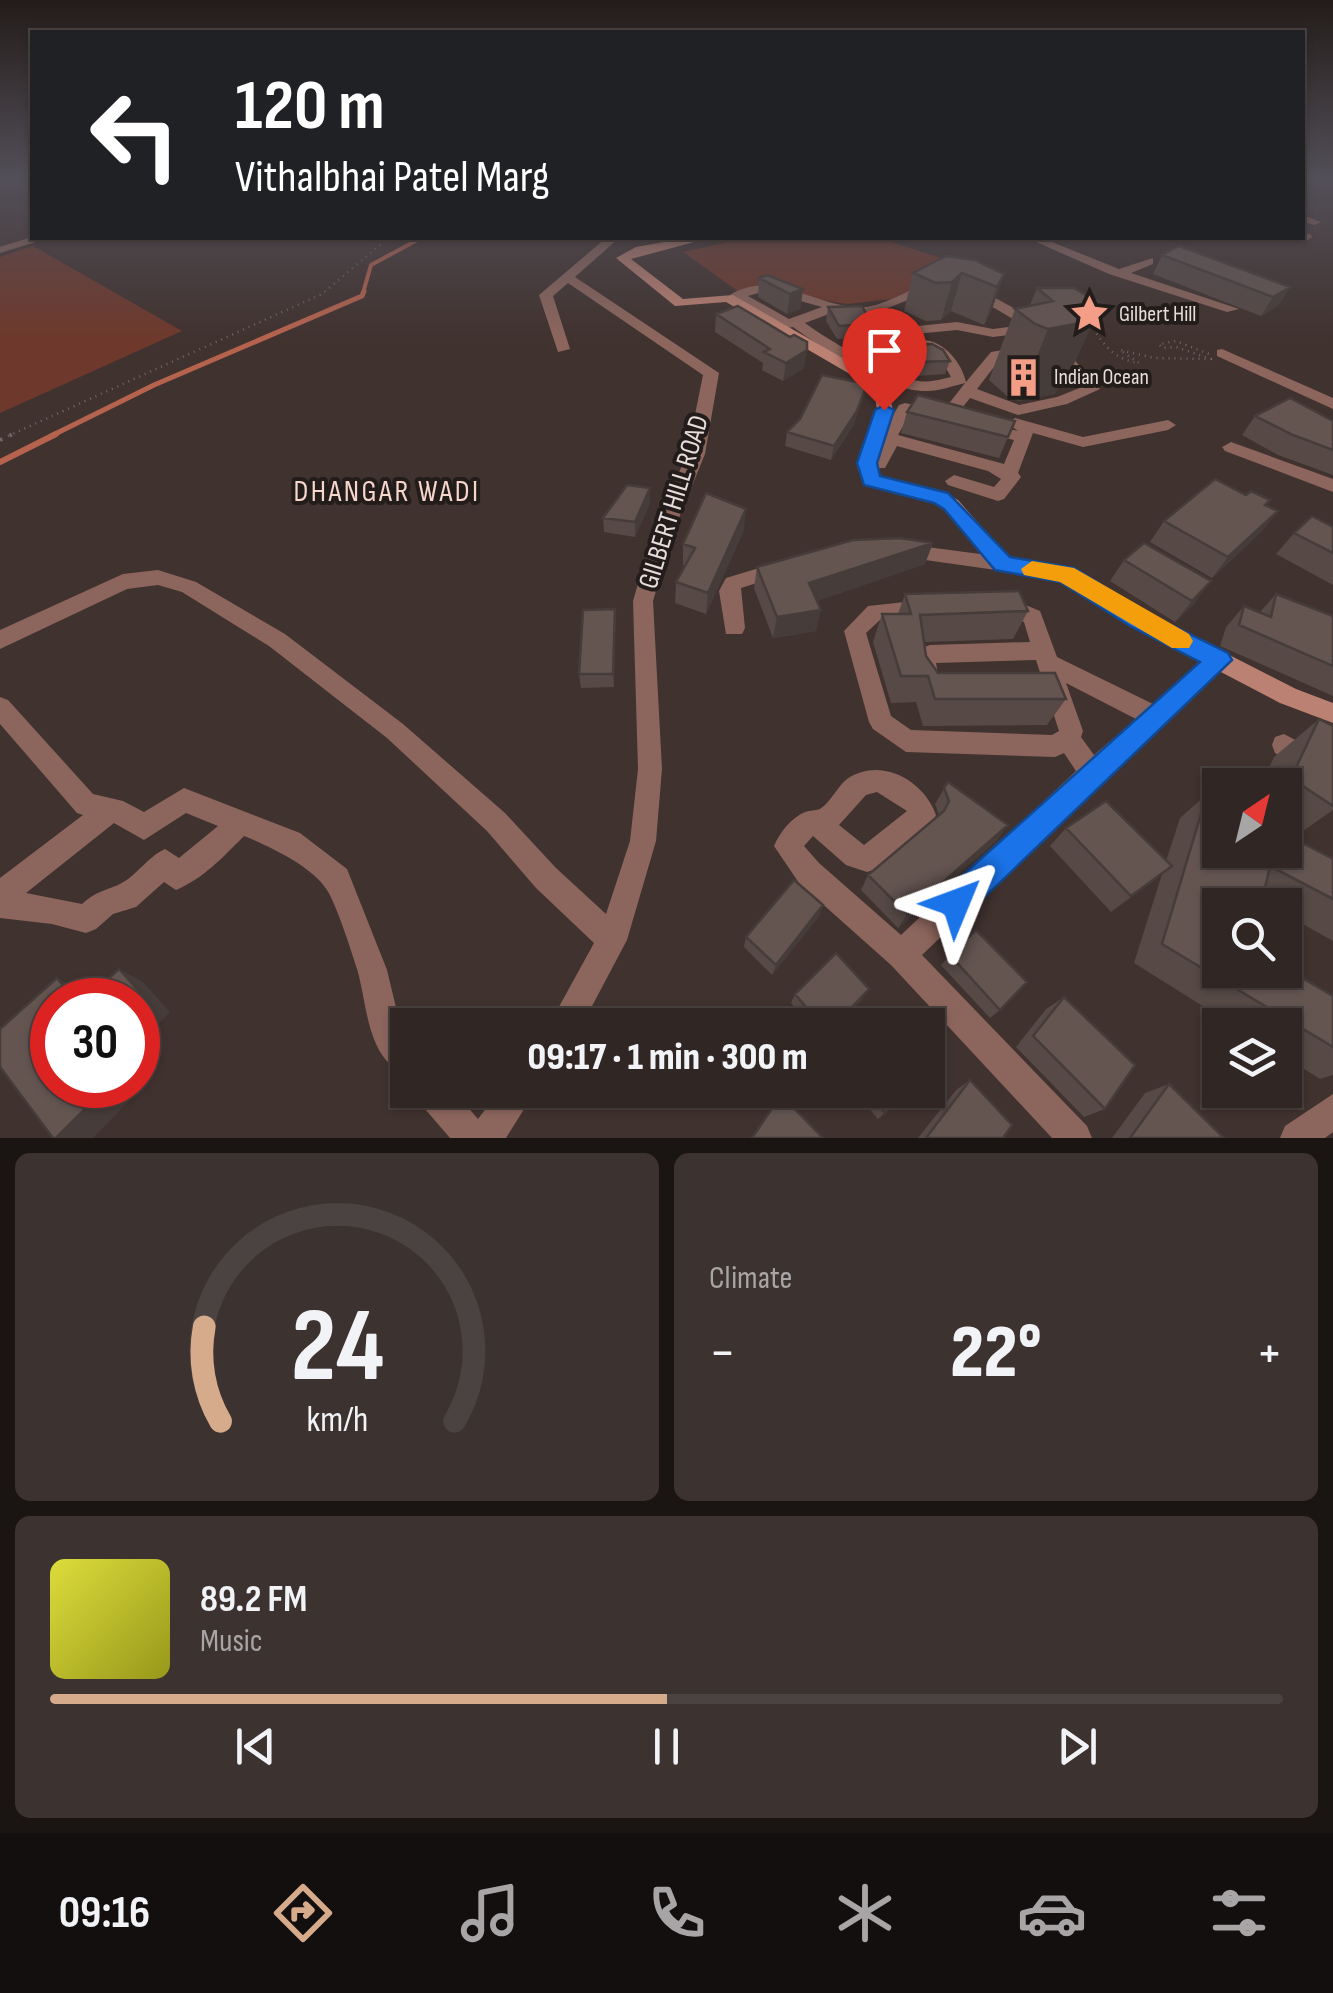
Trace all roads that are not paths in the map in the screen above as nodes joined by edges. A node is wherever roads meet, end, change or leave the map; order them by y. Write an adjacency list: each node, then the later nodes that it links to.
1 (32, 240): 5 (lane)
2 (610, 240): 6 (street)
3 (693, 240): 7 (street)
4 (1038, 240): 9 (street)
5 (0, 250)
6 (598, 250): 7 (street); 10 (street)
7 (622, 258): 15 (street)
8 (1148, 261): 9 (street)
9 (1119, 273): 13 (street)
10 (570, 278): 16 (street); 51 (street, GILBERT HILL ROAD)
11 (943, 284): 14 (street)
12 (962, 286): 14 (street)
13 (1232, 309)
14 (868, 311): 15 (street)
15 (810, 315): 15 (street); 19 (street)
16 (563, 349)
17 (1222, 353): 20 (street)
18 (967, 391): 18 (street); 21 (street)
19 (882, 394): 21 (street); 24 (street)
20 (1333, 404)
21 (952, 410): 23 (street)
22 (1168, 425): 23 (street)
23 (1031, 426): 23 (street)
24 (882, 440): 26 (street); 27 (street); 31 (street)
25 (1231, 447): 28 (street)
26 (879, 464)
27 (954, 481)
28 (1333, 486)
29 (878, 550): 31 (street)
30 (801, 562): 34 (street)
31 (1003, 564): 36 (street)
32 (983, 604): 37 (street)
33 (947, 606): 42 (street)
34 (734, 628)
35 (0, 640): 51 (street)
36 (1219, 660): 40 (street); 41 (street)
37 (1047, 672): 38 (street); 41 (street); 42 (street)
38 (948, 690)
39 (0, 707): 46 (street)
40 (1333, 713)
41 (1157, 718): 44 (street)
42 (1068, 738): 44 (street)
43 (1284, 745): 45 (street)
44 (1092, 773): 52 (street)
45 (1333, 773)
46 (111, 809): 47 (street); 49 (street)
47 (240, 822): 50 (street); 54 (street)
48 (822, 826): 52 (street)
49 (0, 896)
50 (0, 904)
51 (612, 940): 53 (street, GILBERT HILL ROAD)
52 (901, 955): 60 (street)
53 (574, 1008)
54 (390, 1037)
55 (446, 1108): 58 (street)
56 (507, 1108): 59 (street)
57 (1333, 1111): 61 (street)
58 (472, 1138)
59 (485, 1138)
60 (1075, 1138)
61 (1297, 1138)

